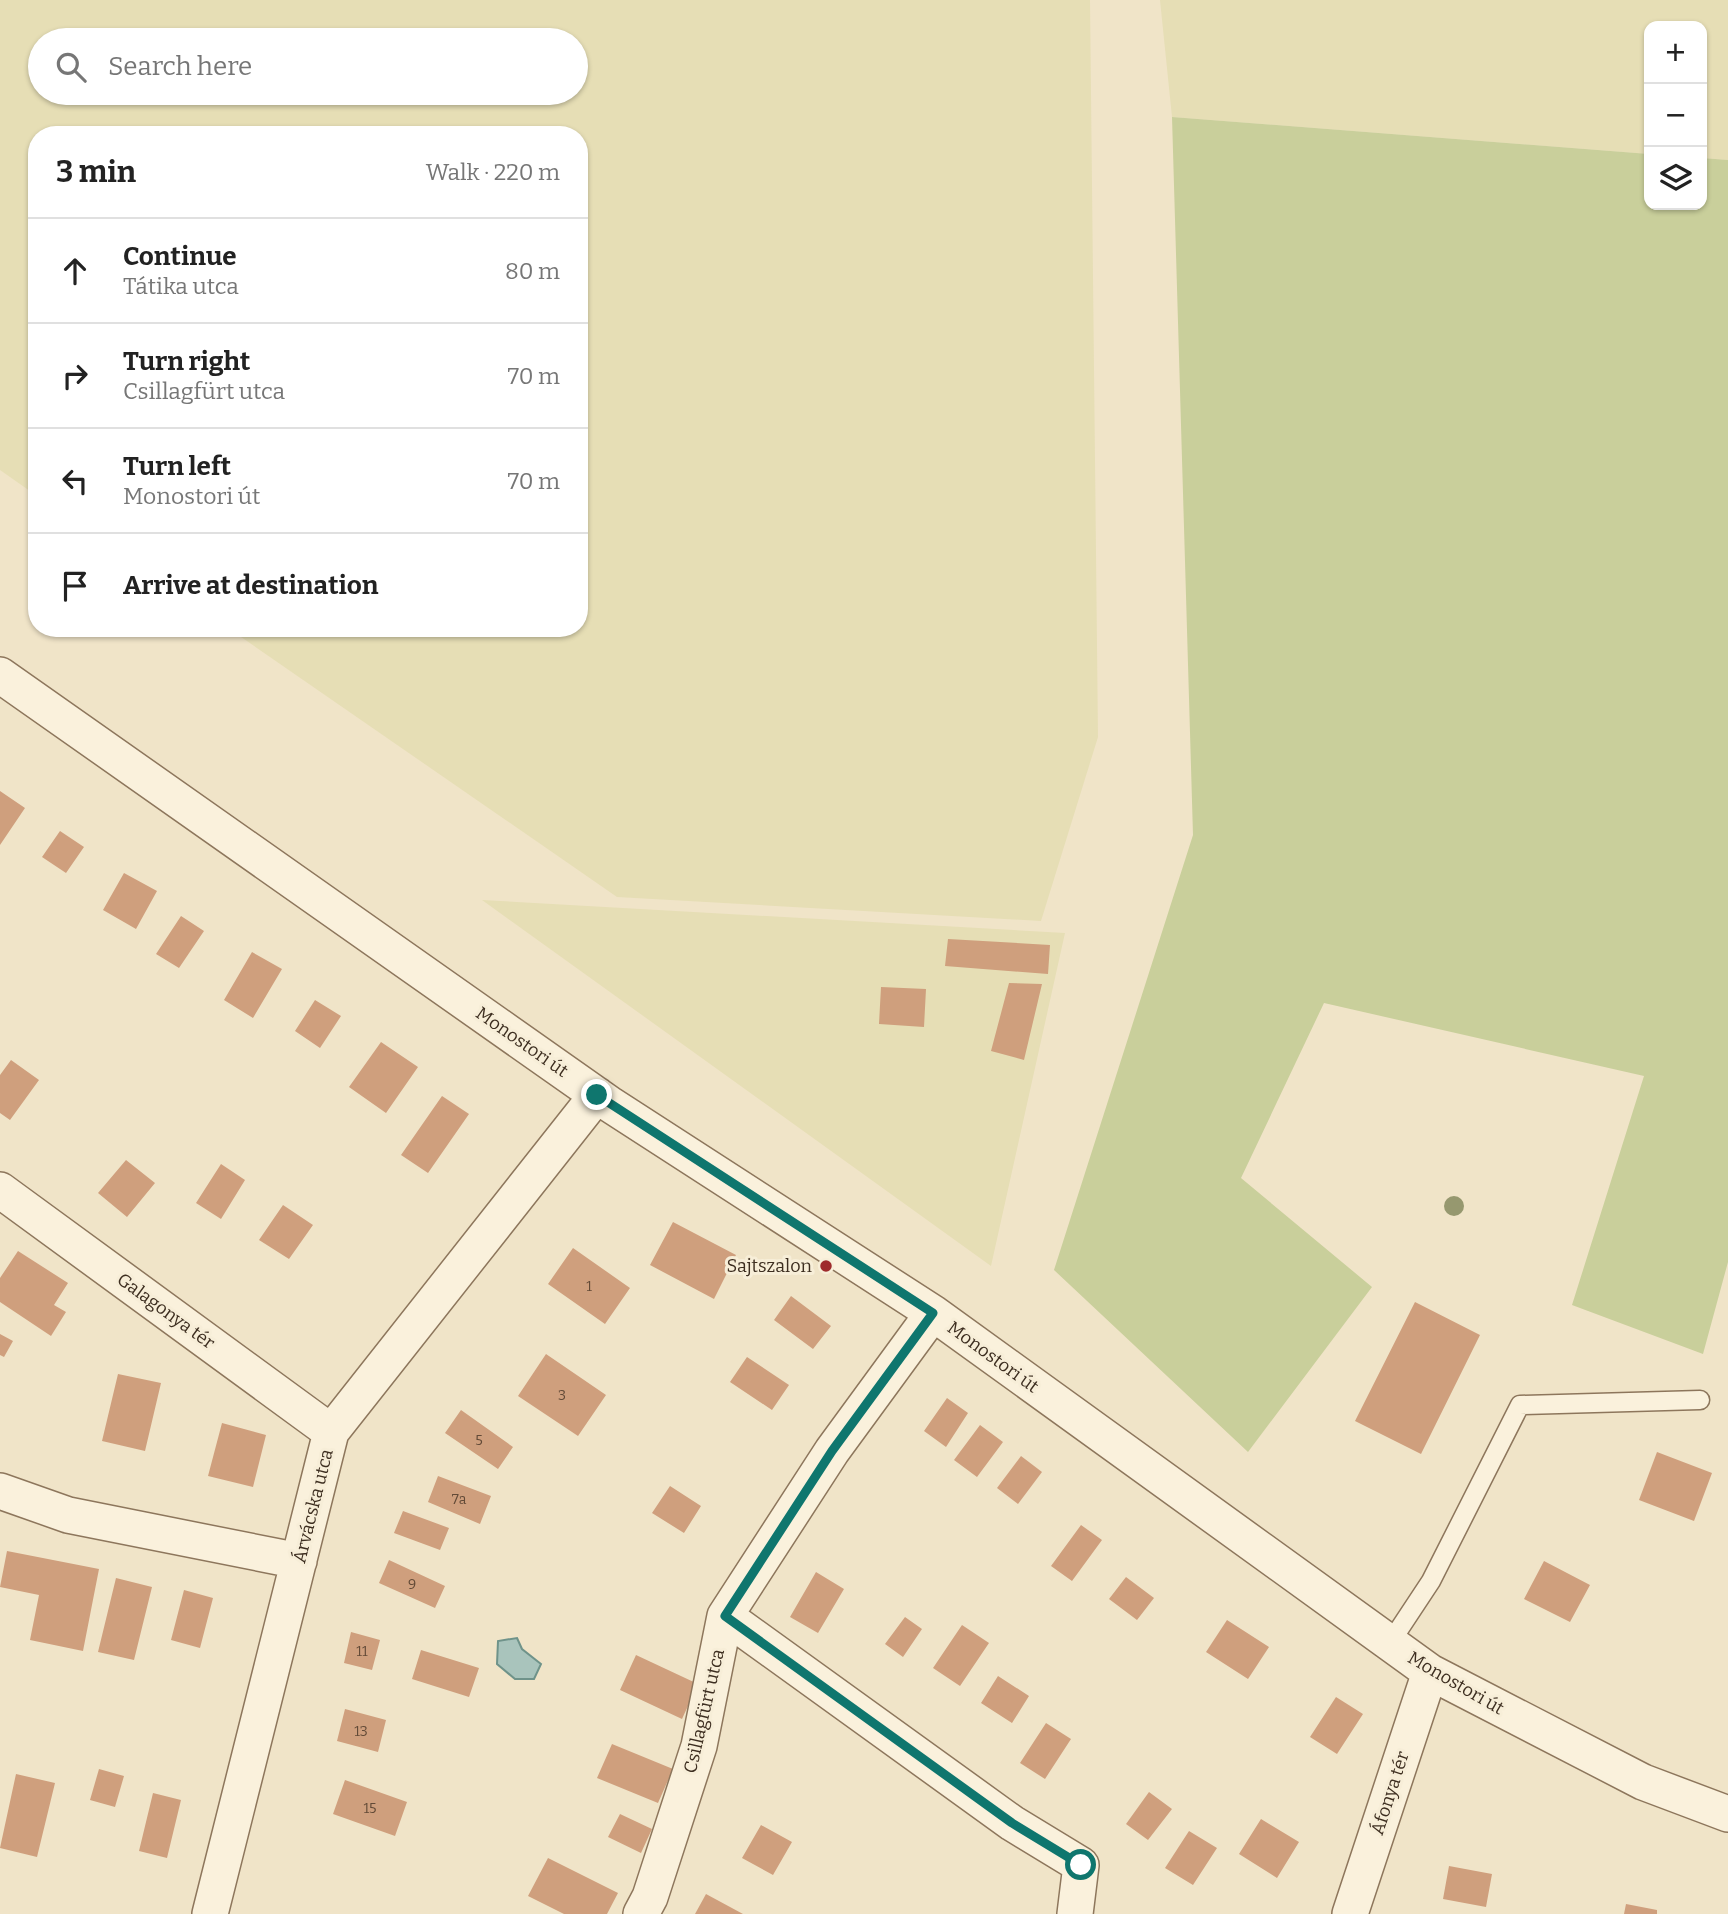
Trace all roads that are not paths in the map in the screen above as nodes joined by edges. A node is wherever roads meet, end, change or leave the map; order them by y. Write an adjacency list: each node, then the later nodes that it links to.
1 (0, 675): 2 (street, Monostori út)
2 (597, 1095): 4 (street, Monostori út); 6 (street, Árvácska utca)
3 (0, 1190): 6 (street, Galagonya tér)
4 (933, 1313): 9 (street, Csillagfürt utca); 10 (street, Monostori út)
5 (1700, 1400): 10 (lane)
6 (331, 1432): 8 (street, Árvácska utca)
7 (0, 1491): 8 (street)
8 (299, 1562): 13 (street, Árvácska utca)
9 (725, 1616): 14 (street, Csillagfürt utca); 15 (street)
10 (1390, 1643): 11 (street, Monostori út)
11 (1430, 1672): 12 (street, Monostori út); 16 (street, Áfonya tér)
12 (1728, 1814)
13 (209, 1914)
14 (641, 1914)
15 (1075, 1914)
16 (1350, 1914)

